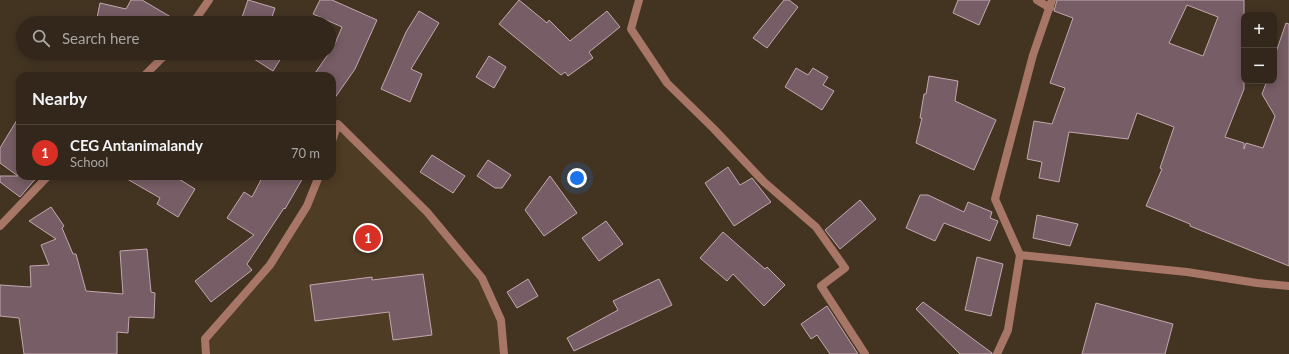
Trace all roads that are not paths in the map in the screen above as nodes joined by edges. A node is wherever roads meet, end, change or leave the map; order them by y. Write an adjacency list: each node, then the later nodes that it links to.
1 (209, 0): 5 (street)
2 (639, 0): 16 (street)
3 (1037, 0): 4 (street)
4 (1051, 4): 12 (street)
5 (198, 16)
6 (160, 60): 7 (street)
7 (148, 72)
8 (336, 130): 15 (street)
9 (44, 180): 11 (street)
10 (317, 180): 14 (street)
11 (0, 226)
12 (1020, 255): 13 (street); 17 (street)
13 (1289, 286)
14 (206, 354)
15 (504, 354)
16 (865, 354)
17 (997, 354)

